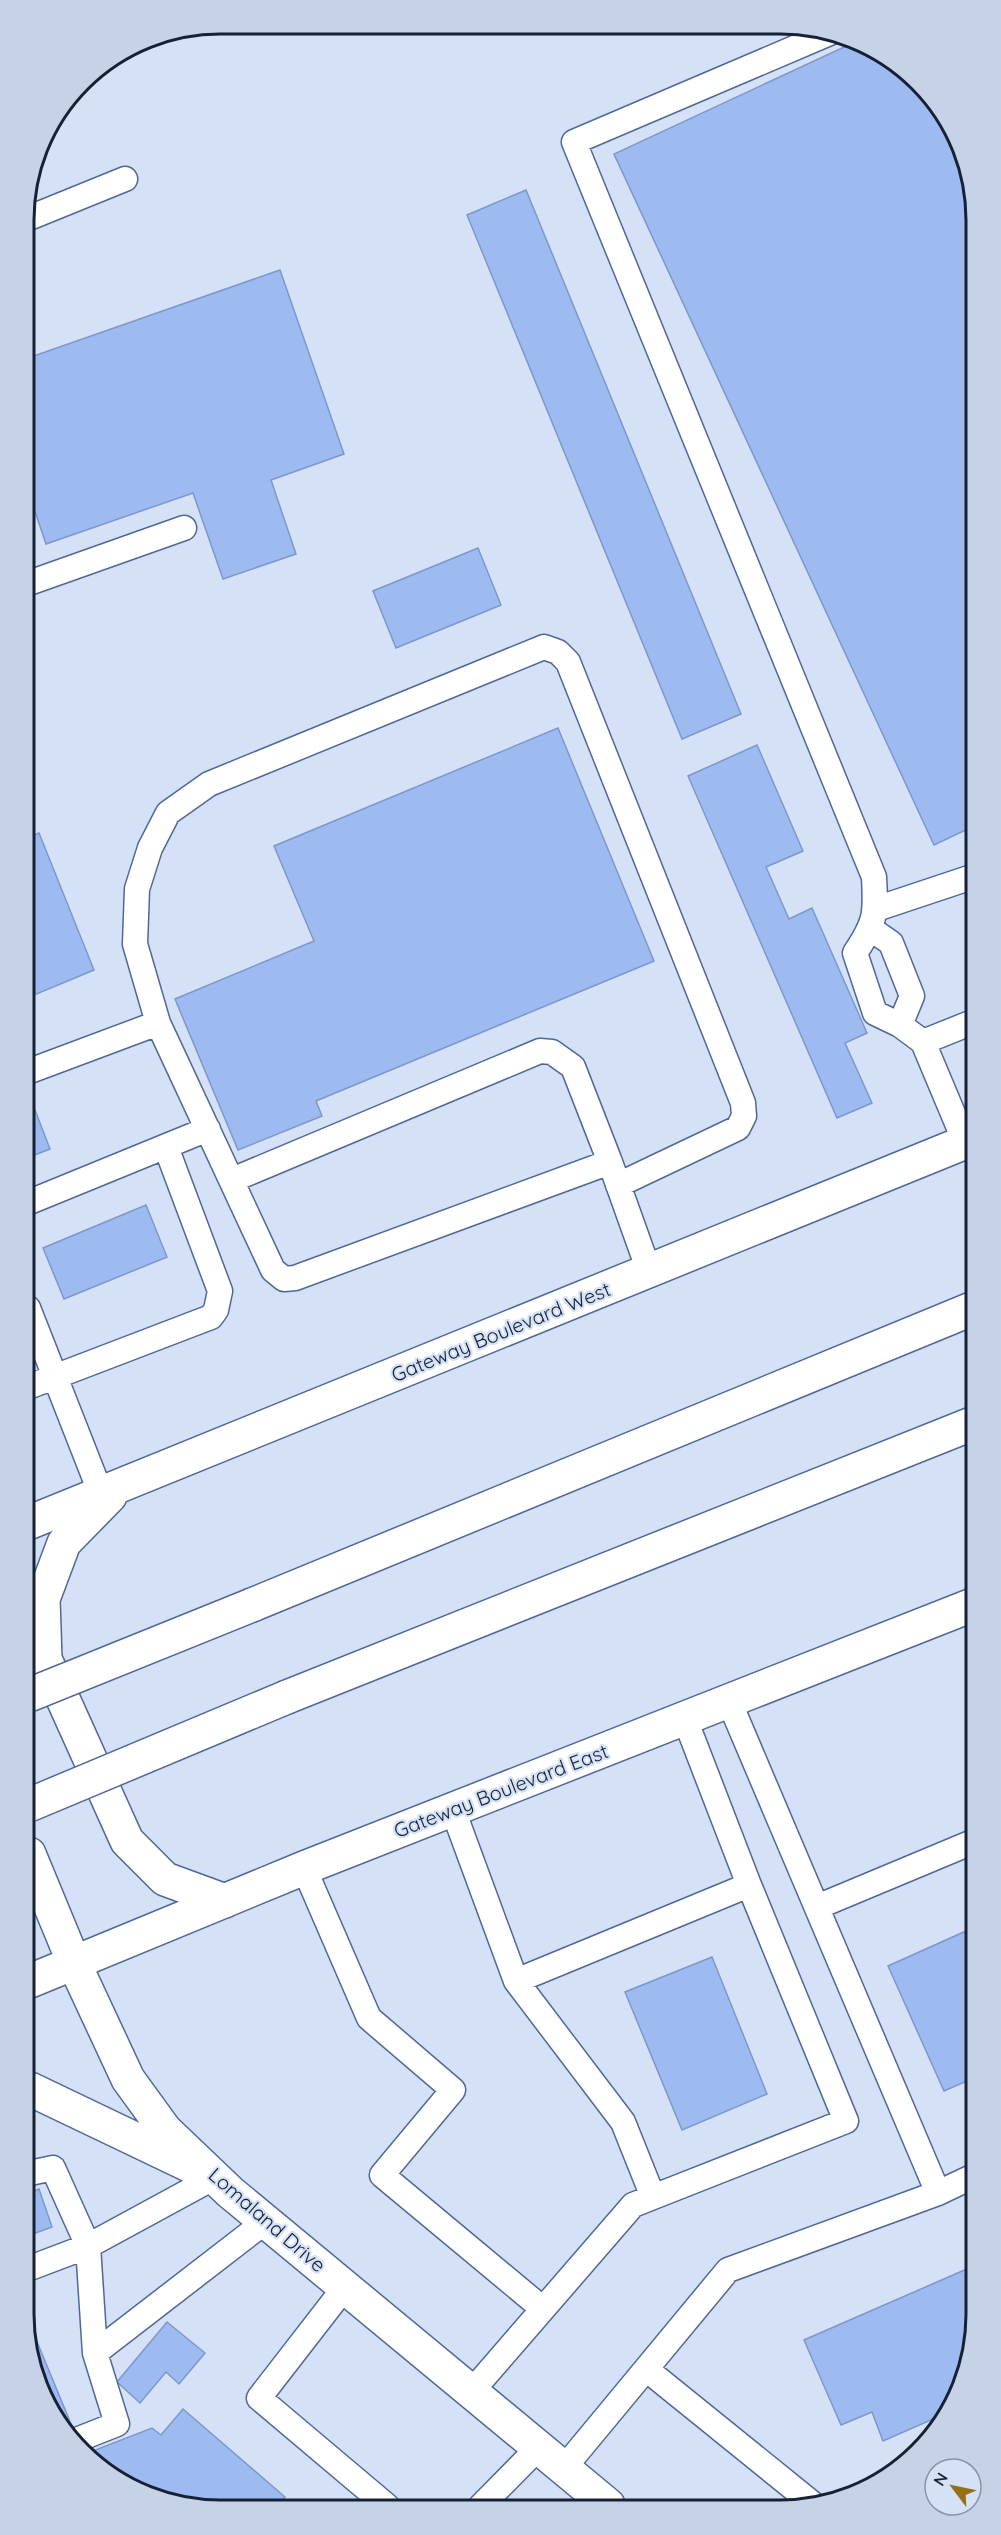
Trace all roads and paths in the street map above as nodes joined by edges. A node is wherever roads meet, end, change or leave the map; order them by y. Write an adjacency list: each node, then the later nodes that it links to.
1 (817, 38): 7 (lane)
2 (125, 179): 3 (lane)
3 (35, 216)
4 (184, 528): 5 (lane)
5 (35, 581)
6 (966, 880): 7 (lane)
7 (874, 919): 9 (lane); 9 (lane)
8 (158, 1023): 12 (lane); 13 (lane); 19 (lane)
9 (900, 1025): 11 (lane)
10 (966, 1025): 11 (lane)
11 (923, 1042): 14 (lane)
12 (35, 1069)
13 (208, 1129): 16 (lane); 18 (lane)
14 (966, 1135)
15 (966, 1142): 21 (main road, Gateway Boulevard West)
16 (166, 1146): 20 (lane); 24 (lane)
17 (610, 1162): 18 (lane); 18 (lane); 19 (lane)
18 (232, 1180)
19 (618, 1185): 21 (lane)
20 (35, 1200)
21 (649, 1271): 29 (main road, Gateway Boulevard West)
22 (966, 1311): 32 (main road, bridge)
23 (34, 1325): 24 (lane)
24 (55, 1378): 25 (lane); 29 (lane)
25 (34, 1385)
26 (966, 1426): 28 (main road)
27 (966, 1446): 28 (main road)
28 (816, 1485): 35 (main road, bridge)
29 (109, 1491): 30 (main road, Gateway Boulevard West); 41 (main road)
30 (34, 1520)
31 (966, 1609): 33 (main road, Gateway Boulevard East)
32 (34, 1693)
33 (729, 1701): 34 (main road, Gateway Boulevard East); 42 (lane)
34 (685, 1719): 36 (main road, Gateway Boulevard East); 40 (lane)
35 (34, 1803)
36 (453, 1810): 39 (main road, Gateway Boulevard East); 45 (lane)
37 (966, 1845): 42 (lane)
38 (34, 1867): 43 (main road, Lomaland Drive)
39 (304, 1868): 41 (main road, Gateway Boulevard East); 56 (lane)
40 (749, 1885): 45 (lane); 51 (lane)
41 (225, 1901): 43 (main road, Gateway Boulevard East)
42 (817, 1907): 50 (lane)
43 (74, 1963): 44 (main road, Gateway Boulevard East); 48 (main road, Lomaland Drive)
44 (34, 1979)
45 (516, 1981): 51 (lane)
46 (34, 2091): 48 (main road)
47 (34, 2172): 53 (lane)
48 (216, 2177): 52 (main road, Lomaland Drive); 53 (lane)
49 (966, 2180): 50 (lane)
50 (938, 2193): 58 (lane)
51 (653, 2197): 56 (lane)
52 (266, 2221): 55 (main road, Lomaland Drive); 57 (lane)
53 (88, 2246): 54 (lane); 57 (lane)
54 (34, 2266)
55 (345, 2287): 59 (main road, Lomaland Drive); 64 (lane)
56 (543, 2309): 59 (lane)
57 (95, 2353): 60 (lane)
58 (646, 2369): 62 (lane); 63 (lane)
59 (472, 2391): 61 (main road, Lomaland Drive)
60 (82, 2438)
61 (539, 2447): 62 (main road, Lomaland Drive); 65 (lane)
62 (564, 2468): 66 (main road, Lomaland Drive)
63 (806, 2499)
64 (380, 2500)
65 (487, 2500)
66 (602, 2500)

